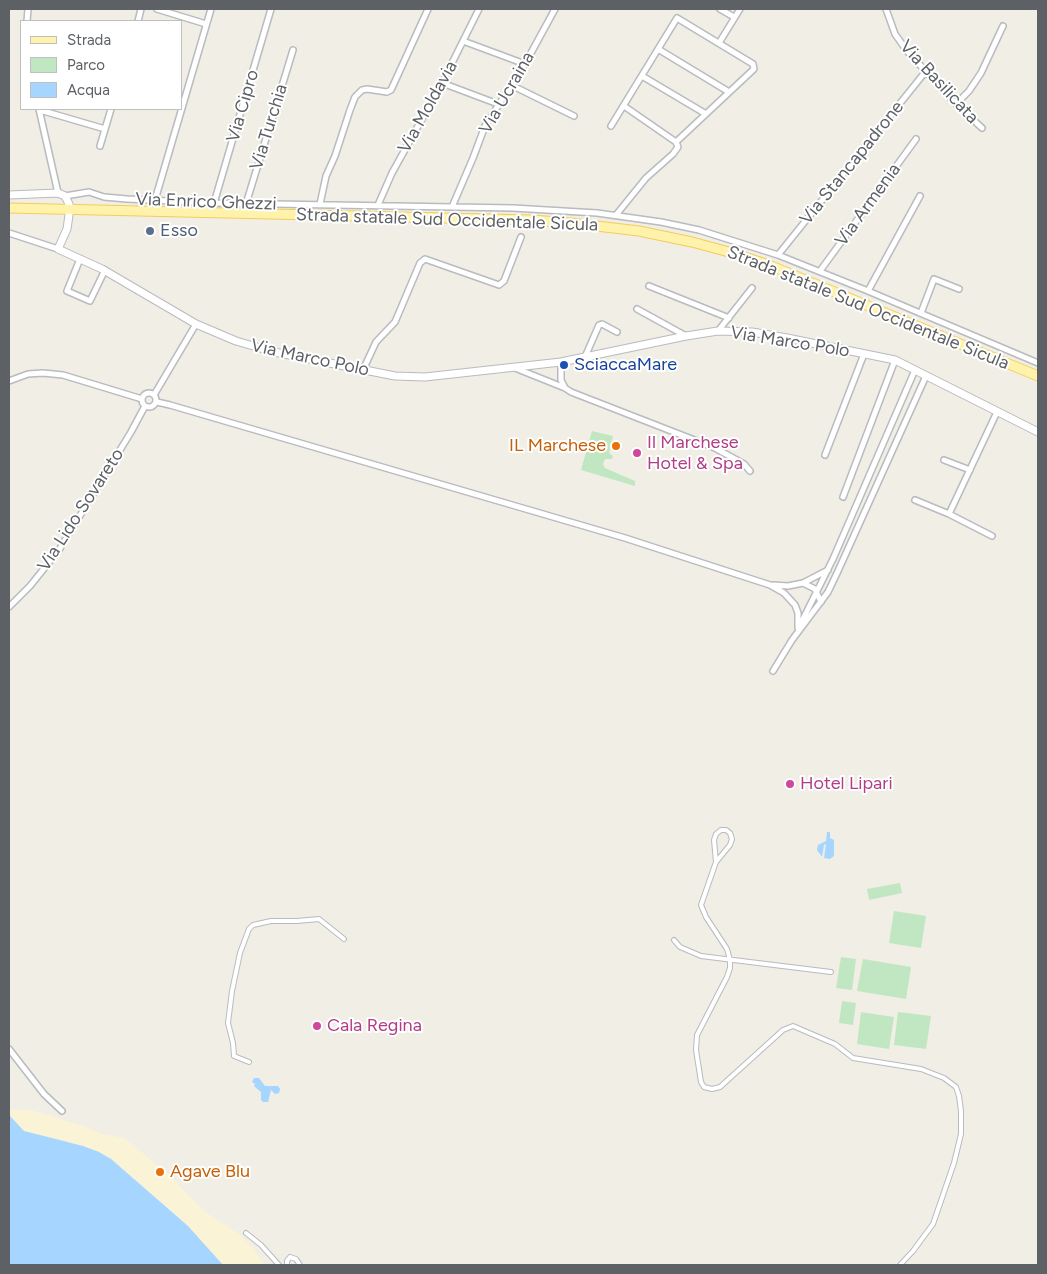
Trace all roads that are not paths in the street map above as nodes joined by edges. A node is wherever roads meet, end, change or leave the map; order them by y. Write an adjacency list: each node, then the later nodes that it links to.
1 (157, 9): 11 (street)
2 (211, 9): 11 (street)
3 (271, 9): 42 (street, Via Cipro)
4 (428, 9): 45 (street)
5 (479, 9): 13 (street, Via Moldavia)
6 (555, 9): 17 (street, Via Ucraina)
7 (720, 9): 10 (street)
8 (740, 9): 10 (street)
9 (886, 9): 18 (street, Via Basilicata)
10 (734, 17): 14 (street)
11 (206, 24): 26 (street)
12 (1003, 26): 23 (street)
13 (464, 41): 17 (street); 20 (street, Via Moldavia)
14 (719, 43): 15 (street); 22 (street)
15 (658, 49): 19 (street); 22 (street)
16 (293, 50): 44 (street, Via Turchia)
17 (525, 64): 21 (street, Via Ucraina)
18 (926, 71): 23 (street, Via Basilicata); 54 (street, Via Stancapadrone)
19 (642, 76): 25 (street); 30 (street)
20 (442, 83): 24 (street); 46 (street, Via Moldavia)
21 (511, 85): 24 (street, Via Ucraina); 31 (street)
22 (729, 92): 30 (street)
23 (955, 103): 33 (street, Via Basilicata)
24 (498, 104): 47 (street, Via Ucraina)
25 (624, 106): 32 (street); 36 (street)
26 (182, 107)
27 (39, 110): 34 (street); 38 (street)
28 (111, 110): 34 (street)
29 (181, 110): 41 (street)
30 (706, 114): 36 (street)
31 (574, 116)
32 (611, 126)
33 (982, 128)
34 (104, 129): 37 (street)
35 (916, 139): 57 (street, Via Armenia)
36 (676, 142): 50 (street)
37 (100, 146)
38 (62, 194): 39 (street, Via Enrico Ghezzi); 41 (street, Via Enrico Ghezzi); 43 (street)
39 (9, 195)
40 (920, 196): 61 (street)
41 (155, 200): 42 (street, Via Enrico Ghezzi)
42 (214, 203): 44 (street, Via Enrico Ghezzi)
43 (69, 204)
44 (246, 204): 45 (street, Via Enrico Ghezzi)
45 (320, 204): 46 (street, Via Enrico Ghezzi)
46 (378, 205): 47 (street, Via Enrico Ghezzi)
47 (452, 207): 50 (street, Via Enrico Ghezzi)
48 (9, 208): 78 (main road, Strada statale Sud Occidentale Sicula)
49 (69, 215): 53 (street)
50 (616, 216): 54 (street, Via Enrico Ghezzi)
51 (9, 233): 53 (street, Via Marco Polo)
52 (521, 238): 75 (street)
53 (58, 249): 55 (street, Via Marco Polo)
54 (778, 256): 57 (street, Via Enrico Ghezzi)
55 (80, 259): 56 (street, Via Marco Polo); 56 (street)
56 (105, 270): 65 (street, Via Marco Polo)
57 (820, 271): 61 (street, Via Enrico Ghezzi)
58 (649, 286): 64 (street)
59 (752, 288): 64 (street)
60 (959, 288): 63 (street)
61 (868, 291): 63 (street, Via Enrico Ghezzi)
62 (637, 309): 68 (street)
63 (921, 313): 73 (street, Via Enrico Ghezzi)
64 (729, 318): 66 (street)
65 (196, 324): 75 (street, Via Marco Polo); 81 (street)
66 (718, 331): 68 (street, Via Marco Polo); 69 (street, Via Marco Polo)
67 (616, 332): 70 (street)
68 (686, 336): 70 (street, Via Marco Polo)
69 (864, 354): 71 (street, Via Marco Polo); 87 (street, Via Marco Polo)
70 (585, 357): 72 (street, Via Marco Polo)
71 (896, 360): 76 (street, Via Marco Polo); 91 (street)
72 (561, 362): 74 (street, Via Marco Polo); 80 (street)
73 (1038, 363)
74 (515, 368): 75 (street, Via Marco Polo); 80 (street)
75 (363, 370)
76 (915, 370): 77 (street, Via Marco Polo); 95 (street)
77 (926, 376): 85 (street, Via Marco Polo); 99 (street)
78 (1038, 376)
79 (9, 381): 82 (street)
80 (565, 388): 90 (street)
81 (154, 395): 82 (street); 83 (street)
82 (142, 398): 84 (street)
83 (156, 402): 84 (street); 97 (street)
84 (145, 406): 101 (street, Via Lido Sovareto)
85 (997, 412): 86 (street, Via Marco Polo); 89 (street)
86 (1038, 432)
87 (824, 455)
88 (944, 460): 89 (street)
89 (970, 470): 93 (street)
90 (750, 471)
91 (843, 496)
92 (915, 500): 93 (street)
93 (949, 514): 94 (street)
94 (992, 536)
95 (828, 570): 96 (street); 98 (street)
96 (803, 583): 97 (street); 98 (street)
97 (770, 585): 100 (street)
98 (817, 592): 99 (street); 102 (street)
99 (819, 604): 102 (street); 104 (street)
100 (795, 605): 102 (street); 103 (street)
101 (9, 607)
102 (808, 608): 103 (street)
103 (798, 628): 104 (street)
104 (792, 640): 105 (street)
105 (773, 671)
106 (716, 862): 106 (street); 109 (street)
107 (344, 939): 112 (street)
108 (674, 940): 109 (street)
109 (730, 960): 110 (street); 118 (street)
110 (830, 972)
111 (9, 1049): 113 (street)
112 (249, 1062)
113 (62, 1111)
114 (246, 1233): 115 (street)
115 (279, 1265)
116 (287, 1265): 117 (street)
117 (300, 1265)
118 (900, 1265)

